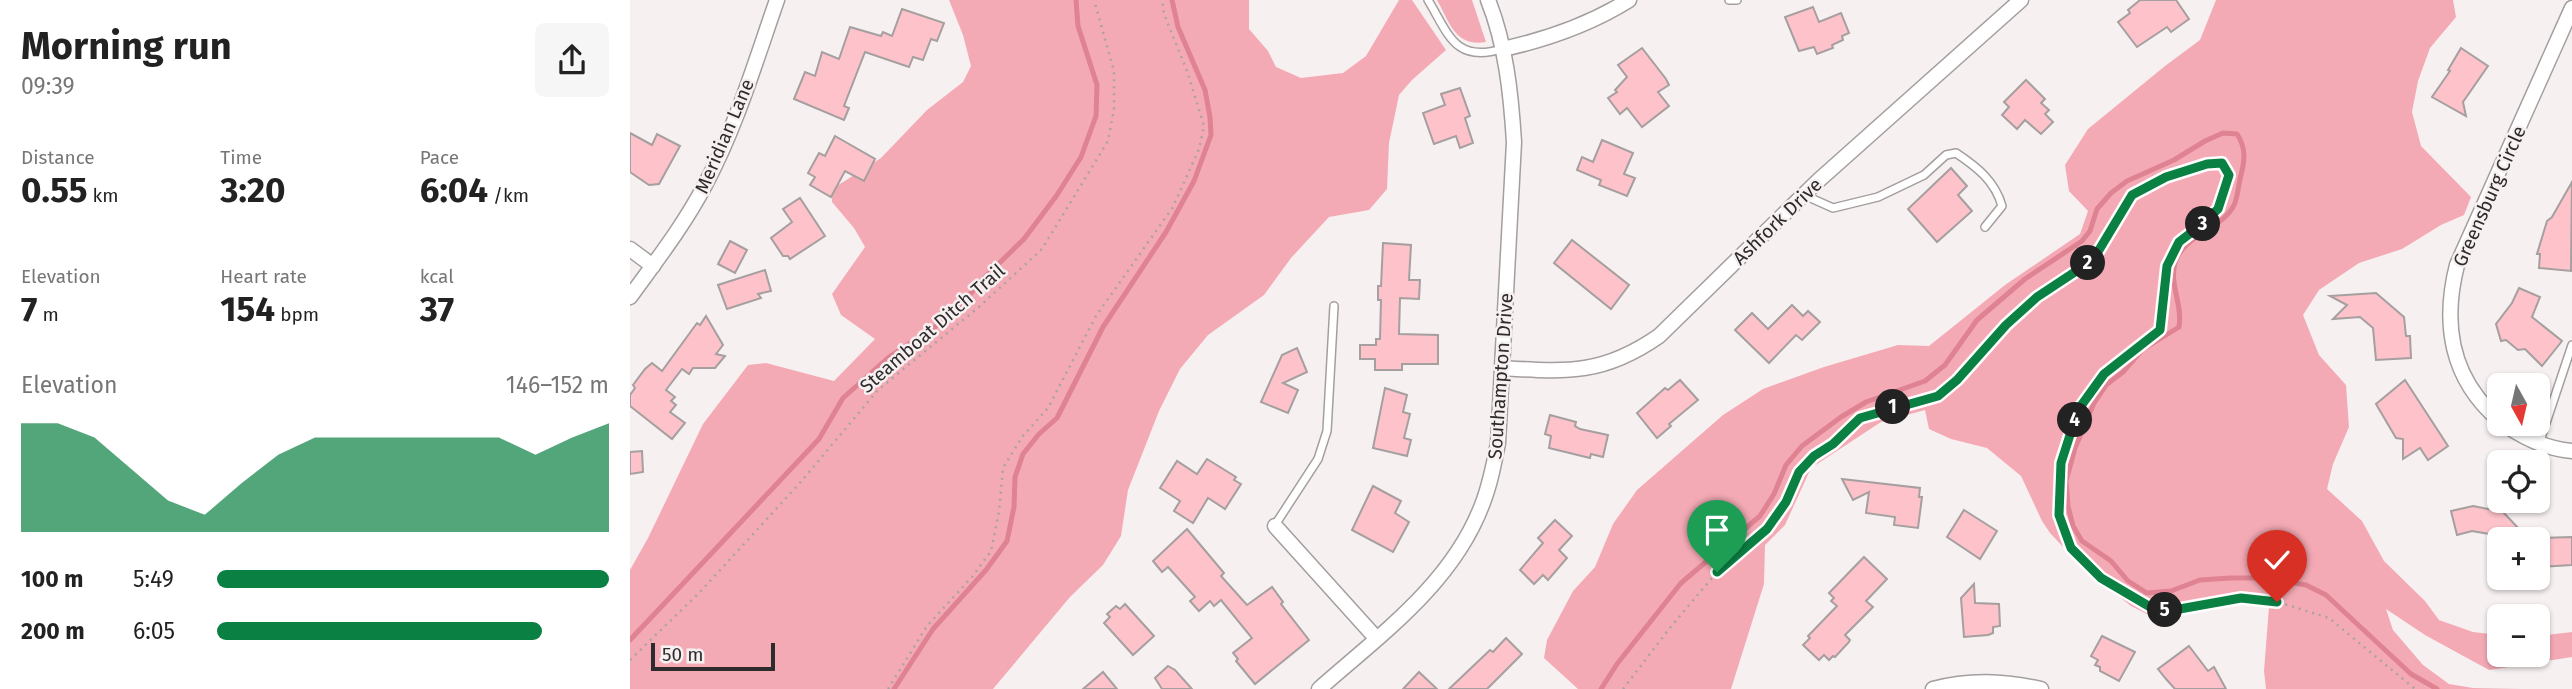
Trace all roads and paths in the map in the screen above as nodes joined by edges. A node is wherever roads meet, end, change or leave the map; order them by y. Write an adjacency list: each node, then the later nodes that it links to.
1 (777, 0): 15 (street, Meridian Lane)
2 (1094, 0): 26 (path, Steamboat Ditch Trail)
3 (1162, 0): 27 (path)
4 (1428, 0): 11 (lane)
5 (1488, 0): 11 (street, Southampton Drive)
6 (1629, 0): 11 (street)
7 (1730, 0): 8 (lane)
8 (1737, 0)
9 (2021, 0): 12 (street, Ashfork Drive)
10 (2572, 8): 20 (street, Greensburg Circle)
11 (1503, 49): 19 (street, Southampton Drive)
12 (1804, 195): 13 (lane); 19 (street, Ashfork Drive)
13 (1985, 227)
14 (630, 249): 15 (street)
15 (653, 266): 16 (street, Meridian Lane)
16 (630, 297)
17 (1334, 306): 24 (lane)
18 (2572, 345): 22 (lane)
19 (1502, 368): 25 (street, Southampton Drive)
20 (2487, 408)
21 (2522, 436): 22 (street)
22 (2539, 444): 23 (street)
23 (2572, 451)
24 (1275, 526): 25 (street)
25 (1376, 638): 28 (street, Southampton Drive)
26 (630, 660)
27 (888, 689)
28 (1319, 689)
29 (1623, 689): 32 (path)
30 (1933, 689): 31 (street)
31 (2041, 689)
32 (2415, 689)

